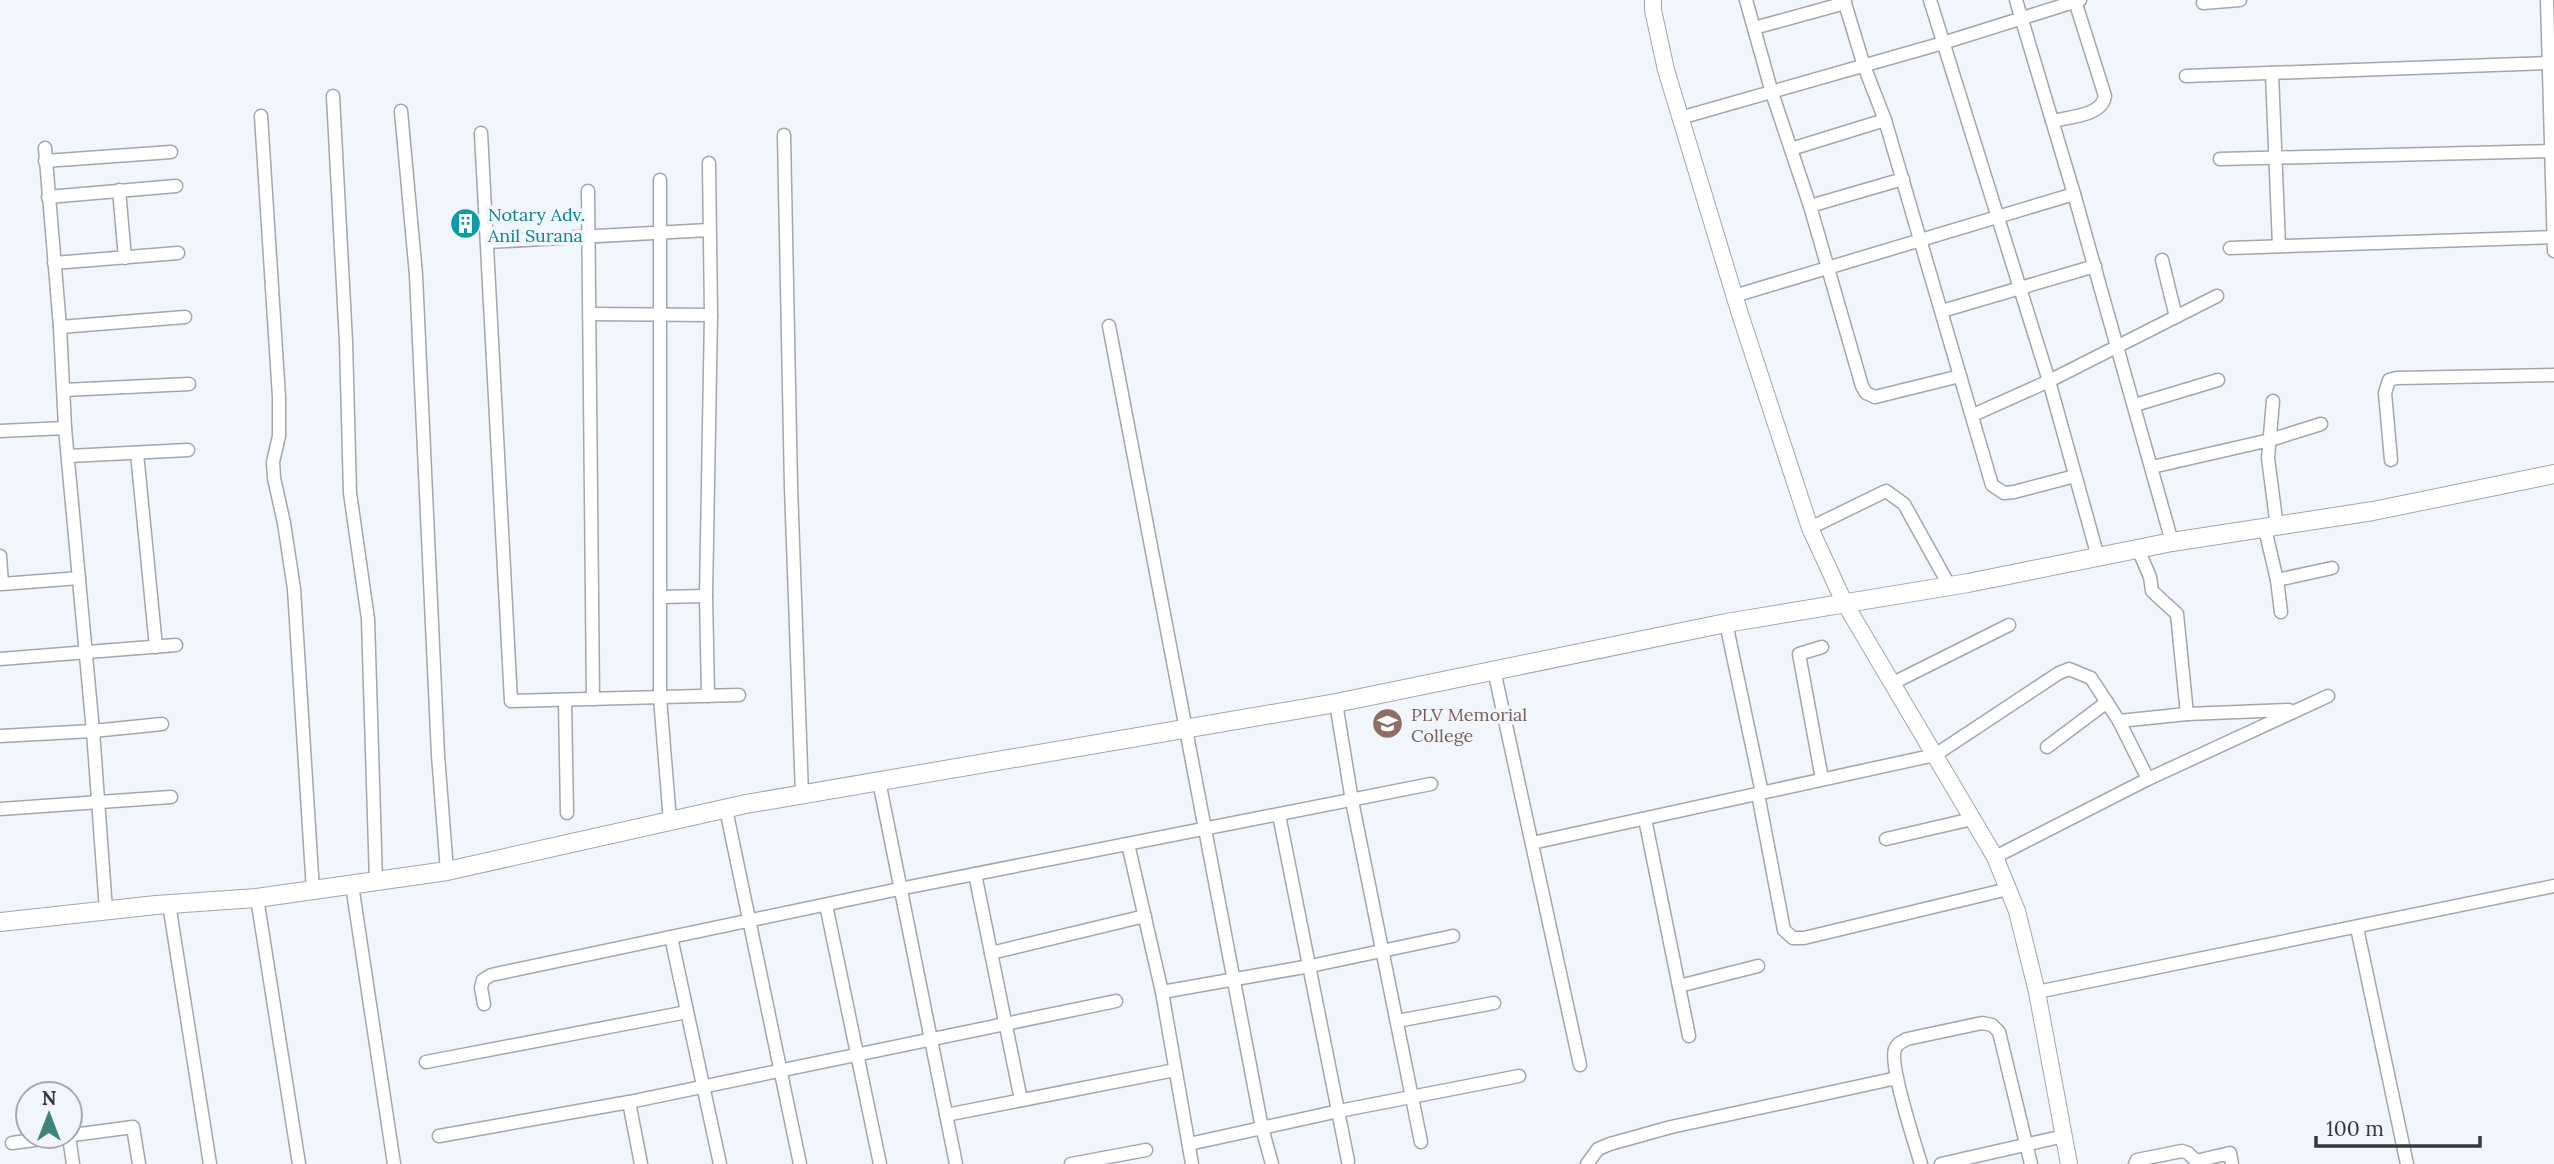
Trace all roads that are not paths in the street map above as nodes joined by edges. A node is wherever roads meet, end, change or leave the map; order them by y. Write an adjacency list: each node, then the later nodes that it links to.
1 (1653, 0): 21 (street)
2 (1746, 0): 11 (street)
3 (1930, 0): 12 (street)
4 (2016, 0): 10 (street)
5 (2240, 0): 9 (street)
6 (2547, 0): 13 (street)
7 (2078, 1): 10 (street); 23 (street)
8 (1844, 2): 11 (street); 14 (street)
9 (2203, 4)
10 (2020, 19): 12 (street); 23 (street)
11 (1754, 28): 17 (street)
12 (1943, 43): 14 (street); 40 (street)
13 (2548, 62): 15 (street); 27 (street)
14 (1864, 66): 17 (street); 22 (street)
15 (2272, 73): 16 (street); 29 (street)
16 (2186, 76)
17 (1772, 93): 21 (street); 26 (street)
18 (333, 96): 152 (street)
19 (401, 111): 150 (street)
20 (261, 116): 157 (street)
21 (1681, 118): 57 (street)
22 (1885, 120): 26 (street); 32 (street)
23 (2052, 121): 37 (street)
24 (481, 133): 45 (street)
25 (784, 135): 134 (street)
26 (1791, 149): 39 (street)
27 (2553, 151): 29 (street); 44 (street)
28 (171, 152): 38 (street)
29 (2275, 157): 30 (street); 47 (street)
30 (2220, 159)
31 (709, 163): 41 (street)
32 (1903, 179): 39 (street); 46 (street)
33 (660, 180): 42 (street)
34 (176, 186): 35 (street)
35 (119, 190): 38 (street); 51 (street)
36 (588, 191): 43 (street)
37 (2074, 194): 40 (street); 54 (street)
38 (48, 197): 53 (street)
39 (1810, 206): 55 (street)
40 (1999, 217): 46 (street); 56 (street)
41 (709, 230): 42 (street); 62 (street)
42 (661, 232): 43 (street); 61 (street)
43 (589, 236): 45 (street); 60 (street)
44 (2554, 237): 47 (street); 49 (street)
45 (487, 242): 117 (street)
46 (1920, 242): 55 (street); 59 (street)
47 (2279, 246): 48 (street)
48 (2230, 248)
49 (2554, 251)
50 (178, 253): 51 (street)
51 (125, 258): 53 (street)
52 (2162, 260): 64 (street)
53 (54, 263): 66 (street)
54 (2095, 267): 56 (street); 67 (street)
55 (1827, 268): 57 (street); 69 (street)
56 (2021, 288): 59 (street); 70 (street)
57 (1734, 296): 88 (street)
58 (2217, 296): 64 (street)
59 (1942, 311): 69 (street)
60 (590, 314): 61 (street); 116 (street)
61 (662, 315): 62 (street); 100 (street)
62 (711, 315): 99 (street)
63 (185, 317): 66 (street)
64 (2176, 317): 67 (street)
65 (1109, 326): 124 (street)
66 (60, 327): 73 (street)
67 (2117, 346): 70 (street); 75 (street)
68 (2554, 375): 84 (street)
69 (1960, 376): 76 (street)
70 (2049, 380): 76 (street); 87 (street)
71 (2218, 380): 75 (street)
72 (189, 384): 73 (street)
73 (64, 390): 78 (street)
74 (2273, 401): 80 (street)
75 (2134, 405): 85 (street)
76 (1973, 415): 87 (street)
77 (2321, 424): 80 (street)
78 (65, 428): 79 (street); 83 (street)
79 (0, 430)
80 (2270, 440): 85 (street); 89 (street)
81 (188, 450): 82 (street)
82 (137, 453): 83 (street); 106 (street)
83 (69, 456): 95 (street)
84 (2391, 460)
85 (2152, 467): 90 (street)
86 (2554, 474): 89 (main road)
87 (2075, 476): 93 (street)
88 (1810, 528): 98 (street); 101 (street)
89 (2271, 528): 90 (main road); 96 (street)
90 (2172, 542): 91 (main road)
91 (2138, 549): 93 (main road); 121 (street)
92 (0, 556): 97 (street)
93 (2098, 557): 98 (main road)
94 (2332, 568): 96 (street)
95 (79, 578): 97 (street); 108 (street)
96 (2277, 580): 102 (street)
97 (1, 585)
98 (1949, 585): 101 (main road)
99 (706, 596): 100 (street); 113 (street)
100 (660, 597): 115 (street)
101 (1844, 602): 103 (main road); 111 (street)
102 (2281, 612)
103 (1726, 623): 110 (main road); 133 (street)
104 (2009, 625): 111 (street)
105 (176, 645): 106 (street)
106 (156, 647): 108 (street)
107 (1822, 647): 129 (street)
108 (85, 652): 109 (street); 125 (street)
109 (0, 660)
110 (1494, 670): 119 (main road); 148 (street)
111 (1893, 683): 128 (street)
112 (739, 695): 113 (street)
113 (708, 696): 115 (street)
114 (2329, 696): 120 (street)
115 (660, 698): 116 (street); 144 (street)
116 (593, 699): 117 (street)
117 (565, 701): 140 (street)
118 (2107, 702): 122 (street); 127 (street); 128 (street)
119 (1336, 703): 124 (main road); 136 (street)
120 (2297, 710): 121 (street); 130 (street)
121 (2187, 714): 122 (street)
122 (2119, 721): 130 (street)
123 (162, 724): 125 (street)
124 (1184, 729): 131 (main road); 145 (street)
125 (93, 731): 126 (street); 137 (street)
126 (0, 736)
127 (2047, 747)
128 (1935, 755): 129 (street); 143 (street)
129 (1822, 779): 133 (street)
130 (2148, 779): 149 (street)
131 (879, 781): 134 (main road); 155 (street)
132 (1431, 784): 136 (street)
133 (1760, 794): 142 (street); 156 (street)
134 (802, 795): 139 (main road)
135 (171, 797): 137 (street)
136 (1352, 801): 141 (street); 168 (street)
137 (98, 802): 138 (street); 161 (street)
138 (0, 809)
139 (726, 809): 144 (main road); 163 (street)
140 (567, 813)
141 (1279, 815): 145 (street); 170 (street)
142 (1645, 819): 148 (street); 173 (street)
143 (1972, 819): 146 (street); 149 (street)
144 (670, 821): 150 (main road)
145 (1205, 829): 147 (street); 172 (street)
146 (1886, 839)
147 (1128, 844): 151 (street); 162 (street)
148 (1532, 844): 186 (street)
149 (1995, 857): 156 (street)
150 (447, 871): 152 (main road)
151 (975, 874): 155 (street); 169 (street)
152 (376, 881): 153 (main road)
153 (352, 885): 157 (main road); 210 (street)
154 (2554, 886): 165 (street)
155 (900, 889): 160 (street); 183 (street)
156 (2008, 889): 175 (street)
157 (313, 891): 158 (main road)
158 (257, 898): 159 (main road); 209 (street)
159 (169, 904): 161 (main road); 208 (street)
160 (826, 905): 163 (street); 184 (street)
161 (106, 910): 164 (main road)
162 (1145, 916): 169 (street); 174 (street)
163 (749, 921): 167 (street); 188 (street)
164 (0, 922)
165 (2357, 928): 175 (street); 226 (street)
166 (1453, 936): 168 (street)
167 (671, 937): 178 (street); 179 (street)
168 (1383, 950): 170 (street); 180 (street)
169 (991, 953): 181 (street)
170 (1310, 965): 172 (street); 195 (street)
171 (1758, 965): 173 (street)
172 (1234, 977): 174 (street); 197 (street)
173 (1679, 986): 182 (street)
174 (1162, 992): 187 (street)
175 (2037, 992): 200 (street)
176 (1116, 1001): 181 (street)
177 (1494, 1003): 180 (street)
178 (484, 1004)
179 (687, 1012): 185 (street); 191 (street)
180 (1397, 1021): 192 (street)
181 (1007, 1024): 183 (street); 193 (street)
182 (1689, 1036)
183 (931, 1040): 184 (street); 196 (street)
184 (857, 1055): 188 (street); 214 (street)
185 (426, 1062)
186 (1580, 1065)
187 (1175, 1070): 193 (street); 202 (street)
188 (780, 1071): 191 (street); 213 (street)
189 (1519, 1076): 192 (street)
190 (1898, 1078): 203 (street); 219 (street); 220 (street)
191 (703, 1086): 194 (street); 212 (street)
192 (1412, 1098): 195 (street); 201 (street)
193 (1021, 1100): 196 (street)
194 (629, 1102): 199 (street); 211 (street)
195 (1339, 1111): 197 (street); 205 (street)
196 (946, 1115): 215 (street)
197 (1262, 1128): 202 (street); 218 (street)
198 (84, 1135): 207 (street)
199 (439, 1136)
200 (2064, 1136): 203 (street); 223 (street)
201 (1421, 1142)
202 (1189, 1144): 217 (street)
203 (2027, 1145): 221 (street); 222 (street)
204 (1146, 1150): 216 (street)
205 (1348, 1161)
206 (2195, 1162): 224 (street); 225 (street)
207 (139, 1164)
208 (210, 1164)
209 (299, 1164)
210 (394, 1164)
211 (641, 1164)
212 (720, 1164)
213 (800, 1164)
214 (880, 1164)
215 (957, 1164)
216 (1072, 1164)
217 (1192, 1164)
218 (1272, 1164)
219 (1587, 1164)
220 (1920, 1164)
221 (1941, 1164)
222 (2031, 1164)
223 (2070, 1164)
224 (2135, 1164)
225 (2232, 1164)
226 (2407, 1164)

